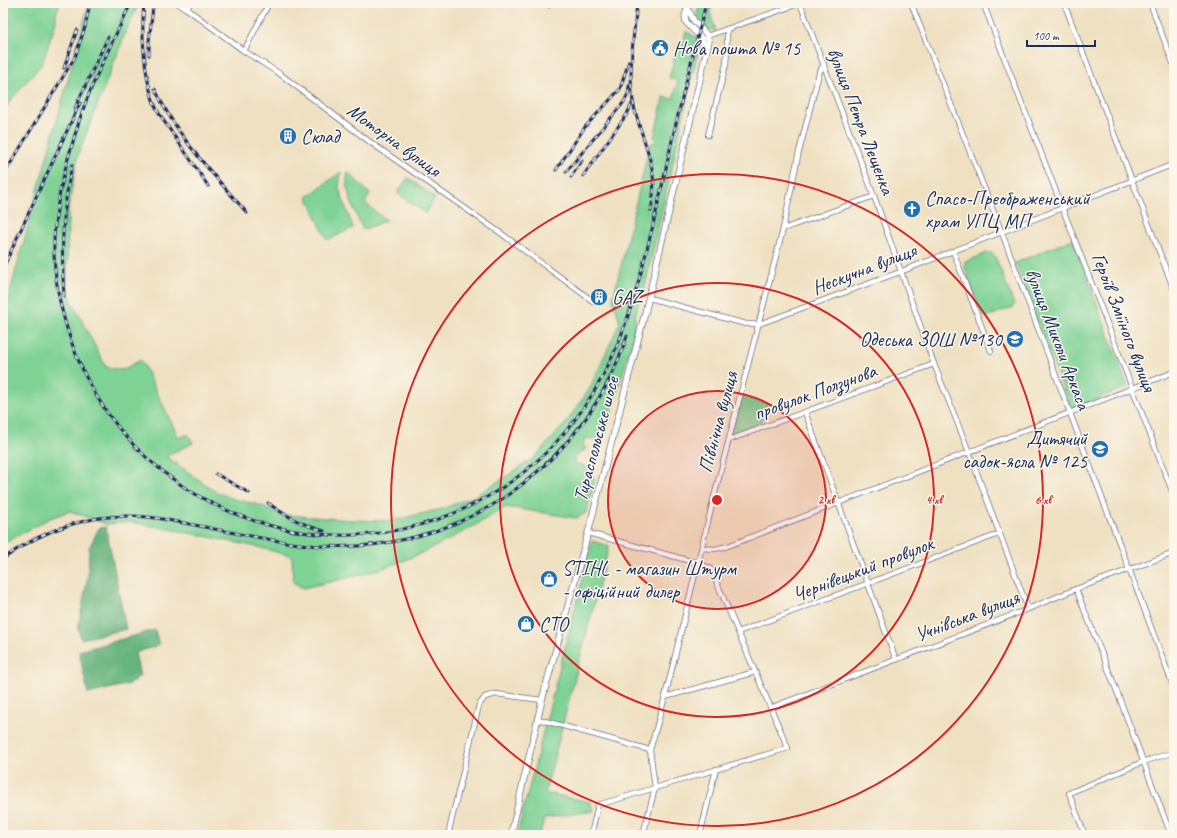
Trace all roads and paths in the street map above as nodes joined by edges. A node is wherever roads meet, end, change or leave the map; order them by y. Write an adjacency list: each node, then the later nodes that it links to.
1 (177, 3): 10 (street, Моторна вулиця)
2 (190, 3): 10 (street)
3 (269, 3): 14 (street)
4 (801, 3): 11 (street); 15 (street, вулиця Петра Лещенка)
5 (911, 3): 23 (street, вулиця Миколи Аркаса)
6 (984, 3): 21 (street, Героїв Зміїного вулиця)
7 (1064, 3): 19 (street)
8 (1150, 3): 16 (street)
9 (688, 6): 12 (main road); 13 (main road)
10 (187, 8): 14 (street, Моторна вулиця)
11 (727, 29): 12 (street); 17 (street)
12 (708, 36): 13 (main road, Тираспольське шосе)
13 (706, 49): 27 (main road, Тираспольське шосе)
14 (244, 51): 28 (street, Моторна вулиця)
15 (824, 64): 20 (street, вулиця Петра Лещенка); 22 (street, Північна вулиця)
16 (1174, 66)
17 (708, 135)
18 (1174, 164): 19 (street, Нескучна вулиця)
19 (1133, 181): 21 (street, Нескучна вулиця); 26 (street)
20 (874, 196): 22 (street); 25 (street, вулиця Петра Лещенка)
21 (1064, 209): 23 (street, Нескучна вулиця); 33 (street, Героїв Зміїного вулиця)
22 (783, 229): 29 (street, Північна вулиця)
23 (1001, 233): 24 (street, Нескучна вулиця); 35 (street, вулиця Миколи Аркаса)
24 (953, 251): 25 (street, Нескучна вулиця); 30 (street)
25 (900, 272): 29 (street, Нескучна вулиця); 31 (street, вулиця Петра Лещенка)
26 (1174, 290)
27 (649, 298): 29 (street, Нескучна вулиця); 40 (main road, Тираспольське шосе)
28 (594, 302)
29 (759, 324): 36 (street, Північна вулиця)
30 (991, 351)
31 (934, 364): 34 (street, провулок Ползунова); 37 (street, вулиця Петра Лещенка)
32 (1174, 372): 33 (street)
33 (1133, 388): 35 (street); 38 (street, Героїв Зміїного вулиця)
34 (805, 412): 36 (street, провулок Ползунова); 39 (street)
35 (1070, 412): 37 (street); 45 (street, вулиця Миколи Аркаса)
36 (729, 440): 42 (street, Північна вулиця)
37 (969, 452): 39 (street); 41 (street, вулиця Петра Лещенка)
38 (1174, 496)
39 (838, 502): 42 (street); 46 (street)
40 (588, 533): 44 (street); 54 (main road, Тираспольське шосе)
41 (999, 534): 46 (street, Чернівецький провулок); 48 (street, вулиця Петра Лещенка)
42 (702, 548): 44 (street, Північна вулиця)
43 (1174, 553): 45 (street, Учнівська вулиця)
44 (698, 563): 49 (street); 53 (street, Північна вулиця)
45 (1129, 570): 47 (street, Учнівська вулиця); 52 (street, вулиця Миколи Аркаса)
46 (868, 584): 49 (street, Чернівецький провулок); 50 (street)
47 (1076, 589): 48 (street, Учнівська вулиця); 59 (street)
48 (1028, 609): 50 (street, Учнівська вулиця)
49 (738, 632): 51 (street)
50 (896, 660): 55 (street, Учнівська вулиця)
51 (755, 672): 53 (street); 55 (street)
52 (1174, 688)
53 (665, 697): 57 (street, Північна вулиця)
54 (542, 700): 56 (main road, Тираспольське шосе); 62 (street)
55 (770, 708): 60 (street)
56 (538, 719): 57 (street); 63 (main road, Тираспольське шосе)
57 (650, 750): 61 (street, Північна вулиця)
58 (1174, 752): 59 (street)
59 (1143, 762): 67 (street); 68 (street)
60 (716, 769): 61 (street); 66 (street)
61 (655, 788): 64 (street); 65 (street, Північна вулиця)
62 (448, 835)
63 (511, 835)
64 (591, 835)
65 (643, 835)
66 (700, 835)
67 (1085, 835)
68 (1171, 835)

